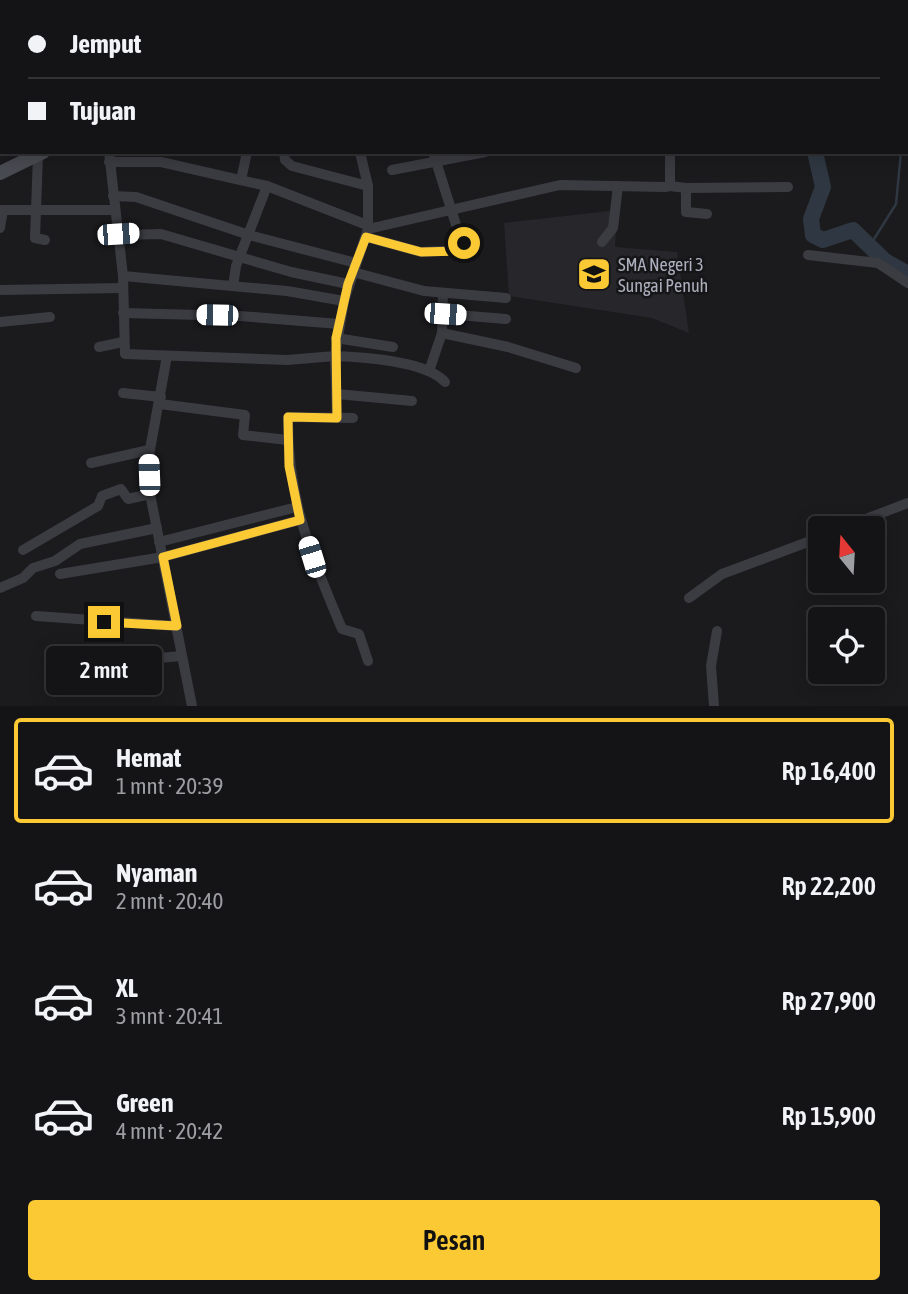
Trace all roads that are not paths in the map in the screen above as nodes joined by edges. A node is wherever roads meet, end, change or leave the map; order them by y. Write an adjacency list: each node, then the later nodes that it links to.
1 (41, 154): 10 (main road); 22 (street)
2 (246, 154): 11 (street)
3 (284, 154): 13 (street)
4 (360, 154): 13 (street)
5 (468, 154): 8 (street)
6 (670, 154): 15 (street)
7 (109, 157): 11 (street); 18 (street)
8 (434, 158): 9 (street); 21 (street)
9 (392, 170)
10 (0, 173)
11 (241, 180): 12 (street)
12 (267, 186): 25 (street); 27 (street)
13 (368, 186): 25 (street)
14 (618, 186): 15 (street); 21 (street); 29 (street)
15 (670, 186): 17 (street)
16 (788, 187): 17 (street)
17 (686, 188): 23 (street)
18 (113, 196): 19 (street); 27 (street)
19 (115, 209): 22 (street); 26 (street)
20 (2, 210): 22 (street); 24 (street)
21 (453, 210): 25 (street); 25 (street)
22 (37, 211): 28 (street)
23 (707, 214)
24 (0, 228)
25 (367, 230): 32 (street)
26 (118, 234): 31 (street); 33 (street)
27 (249, 236): 31 (street); 32 (street)
28 (45, 240)
29 (602, 242)
30 (808, 254): 34 (street)
31 (239, 258): 35 (street); 36 (street)
32 (355, 267): 35 (street); 39 (street)
33 (123, 276): 36 (street); 37 (street)
34 (908, 283)
35 (348, 284): 41 (street)
36 (233, 286): 41 (street)
37 (123, 288): 38 (street); 42 (street)
38 (0, 290)
39 (443, 293): 40 (street); 43 (street)
40 (506, 298)
41 (344, 301): 47 (street)
42 (123, 313): 47 (street); 50 (street)
43 (445, 314): 45 (street); 48 (street)
44 (50, 317): 46 (street)
45 (506, 319)
46 (0, 322)
47 (339, 324): 49 (street)
48 (442, 333): 55 (street); 56 (street)
49 (336, 338): 52 (street); 54 (street)
50 (123, 342): 51 (street); 53 (street)
51 (99, 347)
52 (393, 347)
53 (167, 356): 54 (street); 60 (street)
54 (335, 356): 56 (street); 59 (street)
55 (576, 368)
56 (429, 371): 57 (street)
57 (444, 382)
58 (123, 393): 60 (street)
59 (337, 394): 61 (street); 62 (street)
60 (160, 401): 64 (street); 65 (street)
61 (412, 401)
62 (337, 418): 63 (street); 64 (street)
63 (353, 418)
64 (288, 440): 69 (street)
65 (149, 450): 66 (street); 67 (street)
66 (91, 463)
67 (150, 494): 72 (street); 75 (street)
68 (908, 503): 70 (street)
69 (297, 507): 71 (street); 73 (street)
70 (874, 516)
71 (300, 520): 76 (street); 85 (street)
72 (157, 528): 73 (street); 78 (street)
73 (159, 542): 76 (street)
74 (808, 542): 79 (street)
75 (23, 550)
76 (163, 557): 77 (street); 81 (street)
77 (60, 575)
78 (0, 588)
79 (689, 598)
80 (36, 616): 81 (street)
81 (177, 626): 83 (street)
82 (717, 631): 87 (street)
83 (181, 656): 84 (street); 86 (street)
84 (128, 661)
85 (368, 661)
86 (192, 706)
87 (714, 706)

